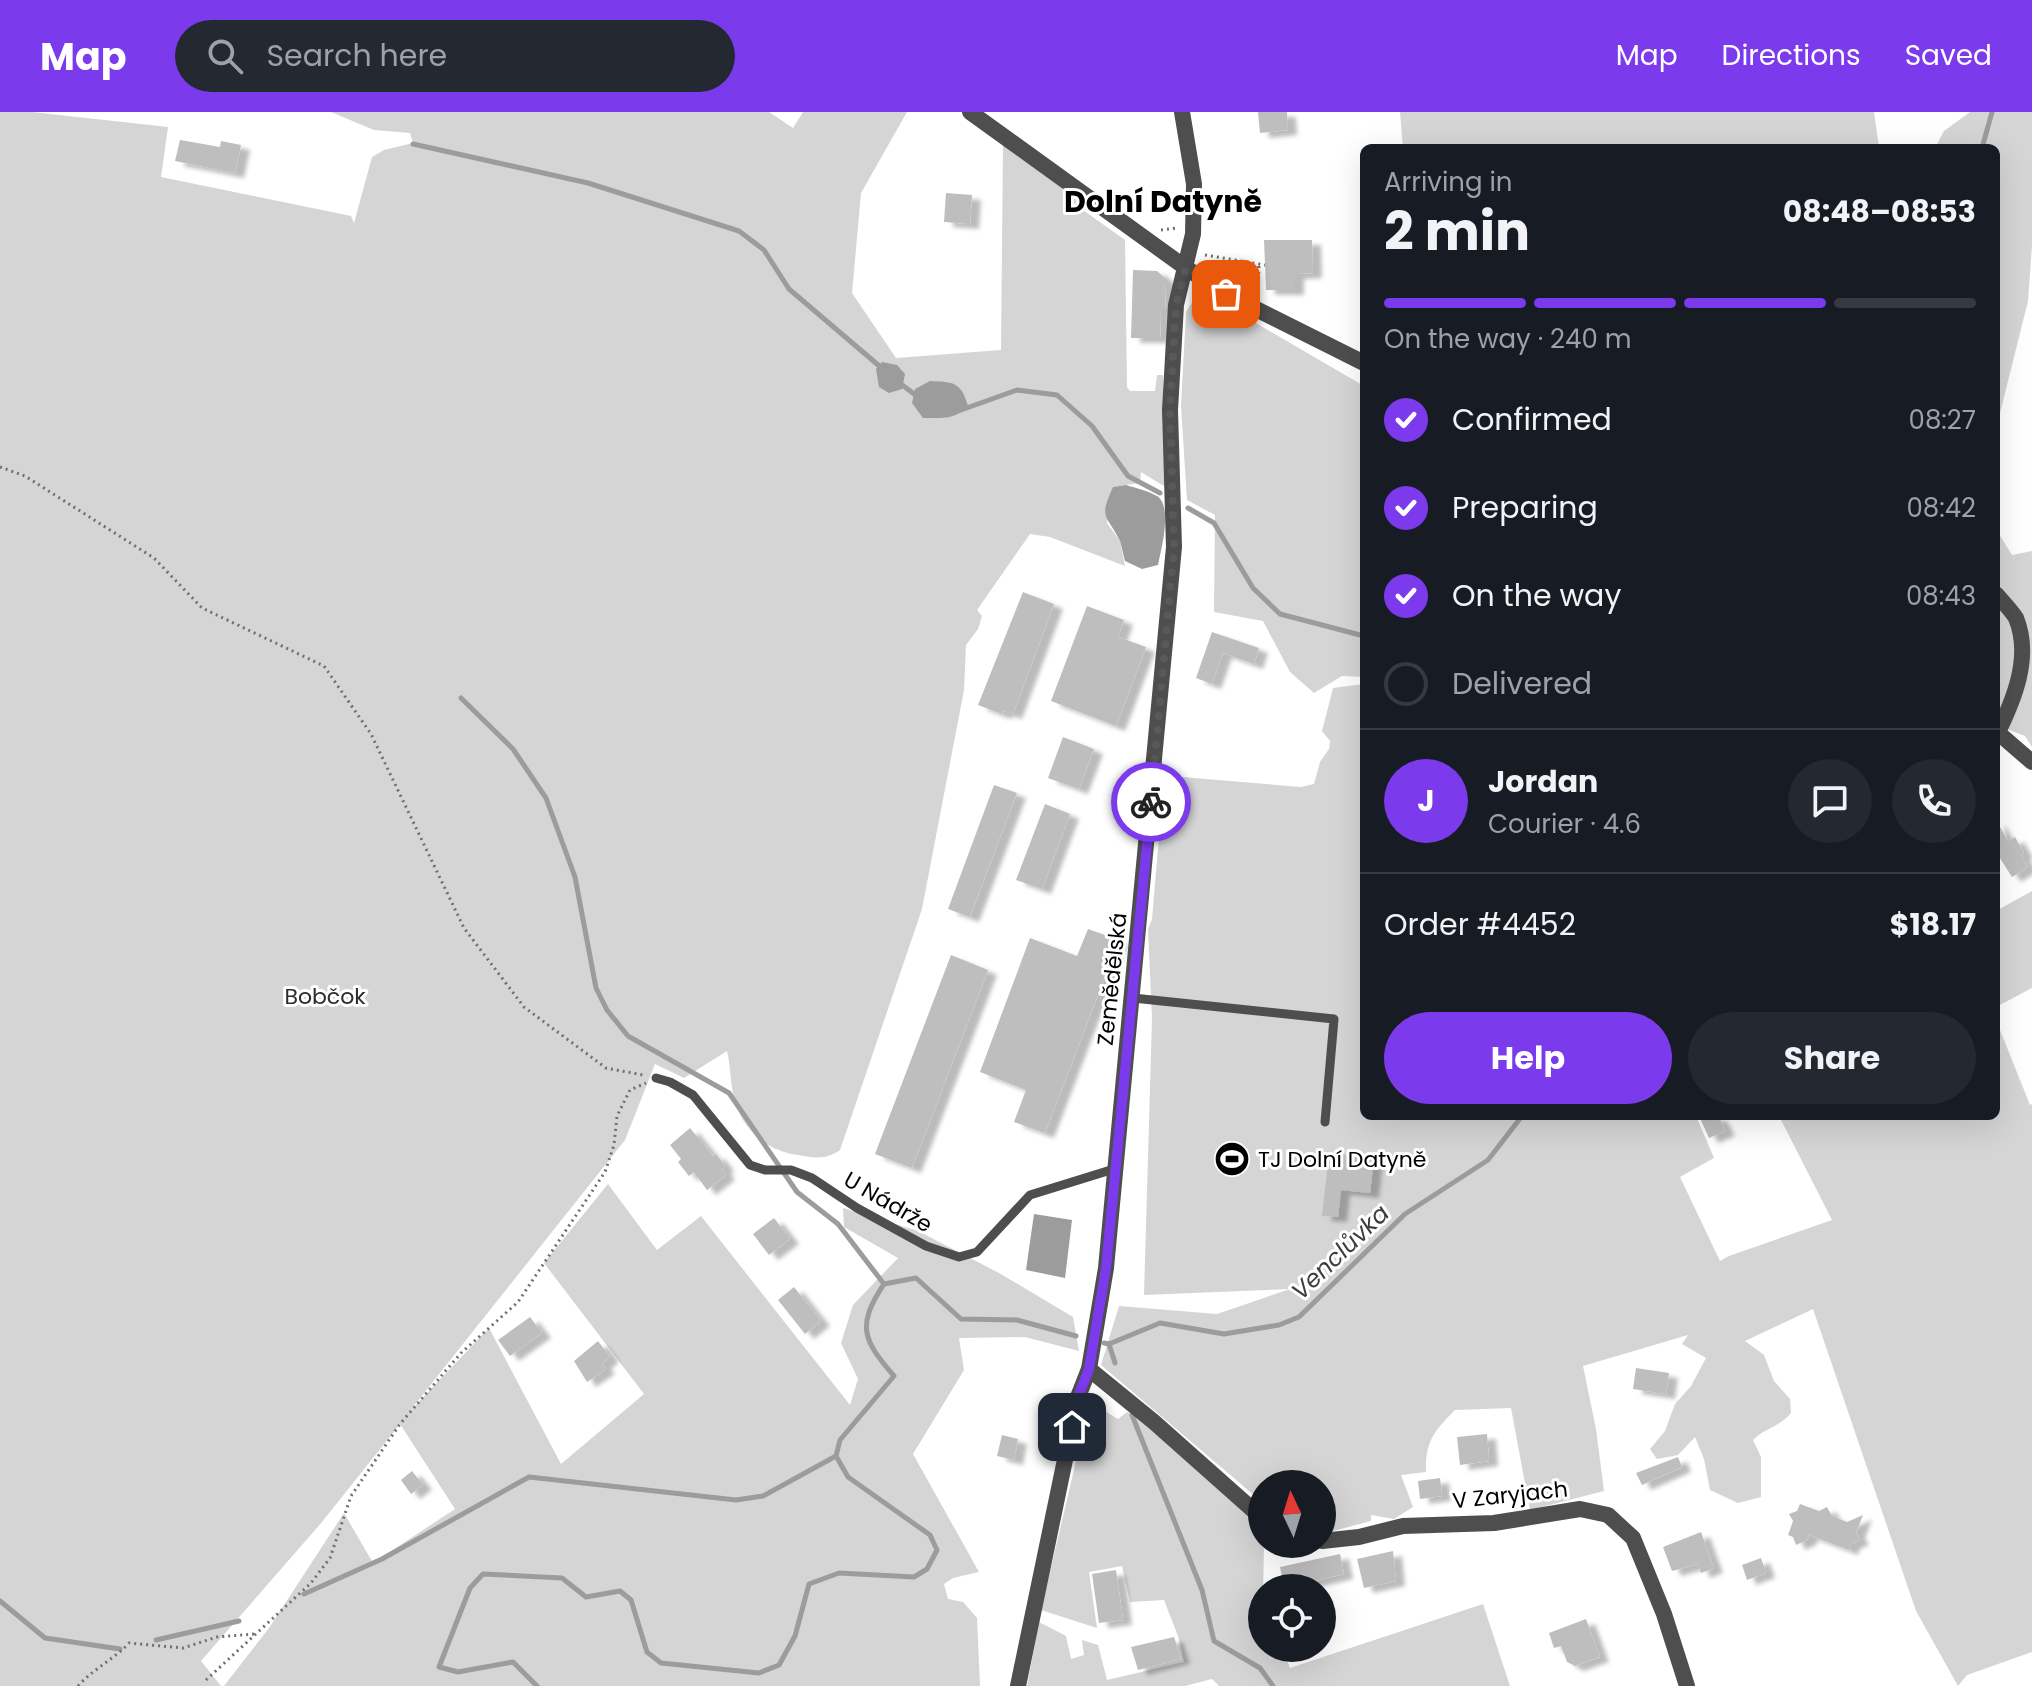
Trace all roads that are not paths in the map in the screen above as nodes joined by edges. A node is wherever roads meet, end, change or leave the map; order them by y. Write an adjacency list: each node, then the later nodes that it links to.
1 (970, 112): 3 (street)
2 (1182, 112): 3 (street, Zemědělská)
3 (1188, 260): 4 (street); 9 (street, Zemědělská)
4 (1360, 361)
5 (2000, 599): 6 (street)
6 (2000, 728)
7 (2000, 737): 8 (street)
8 (2032, 762)
9 (1133, 998): 11 (lane); 12 (street, Zemědělská)
10 (656, 1078): 12 (lane, U Nádrže)
11 (1325, 1122)
12 (1114, 1169): 13 (street, Zemědělská)
13 (1089, 1369): 14 (street); 16 (street, Zemědělská)
14 (1248, 1506)
15 (1336, 1539): 17 (street, V Zaryjach)
16 (1018, 1686)
17 (1687, 1686)

